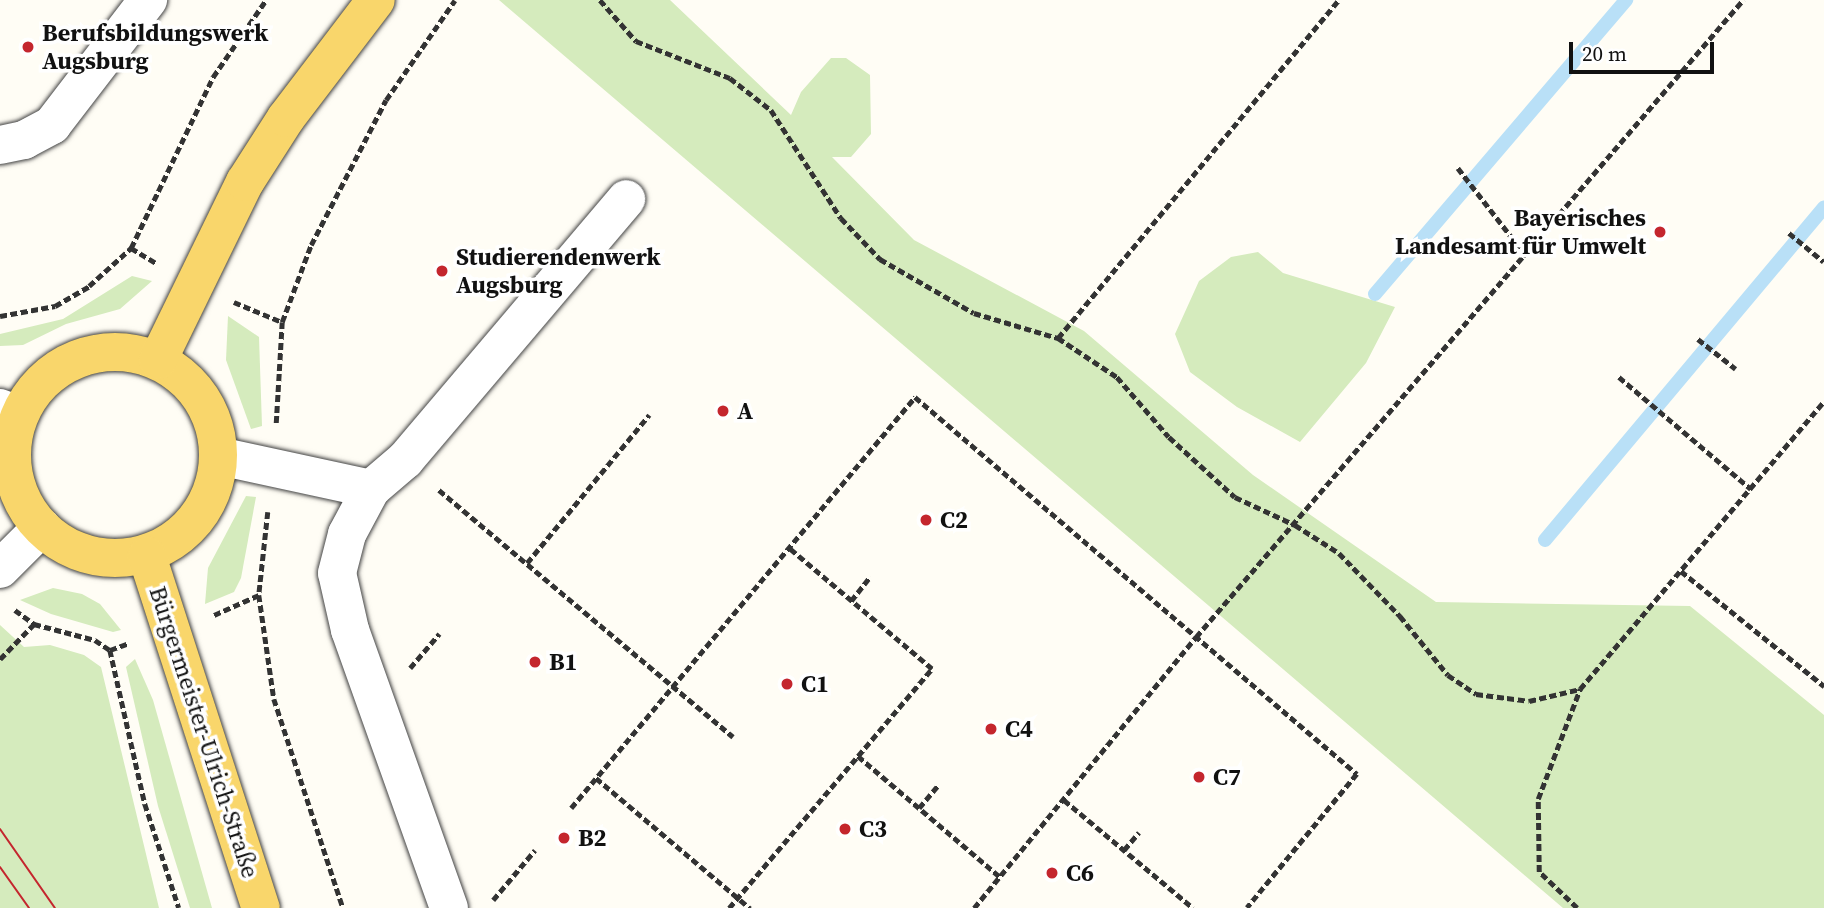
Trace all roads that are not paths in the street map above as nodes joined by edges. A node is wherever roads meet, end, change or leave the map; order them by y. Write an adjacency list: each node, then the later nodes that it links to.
1 (148, 0): 3 (street)
2 (376, 0): 5 (main road)
3 (0, 145)
4 (626, 199): 8 (street)
5 (158, 360): 6 (main road); 7 (main road)
6 (9, 412): 9 (main road)
7 (219, 456): 8 (street); 10 (main road)
8 (371, 489): 13 (street)
9 (42, 527): 10 (main road); 11 (street)
10 (147, 556): 12 (main road, Bürgermeister-Ulrich-Straße)
11 (0, 569)
12 (261, 908)
13 (449, 908)

